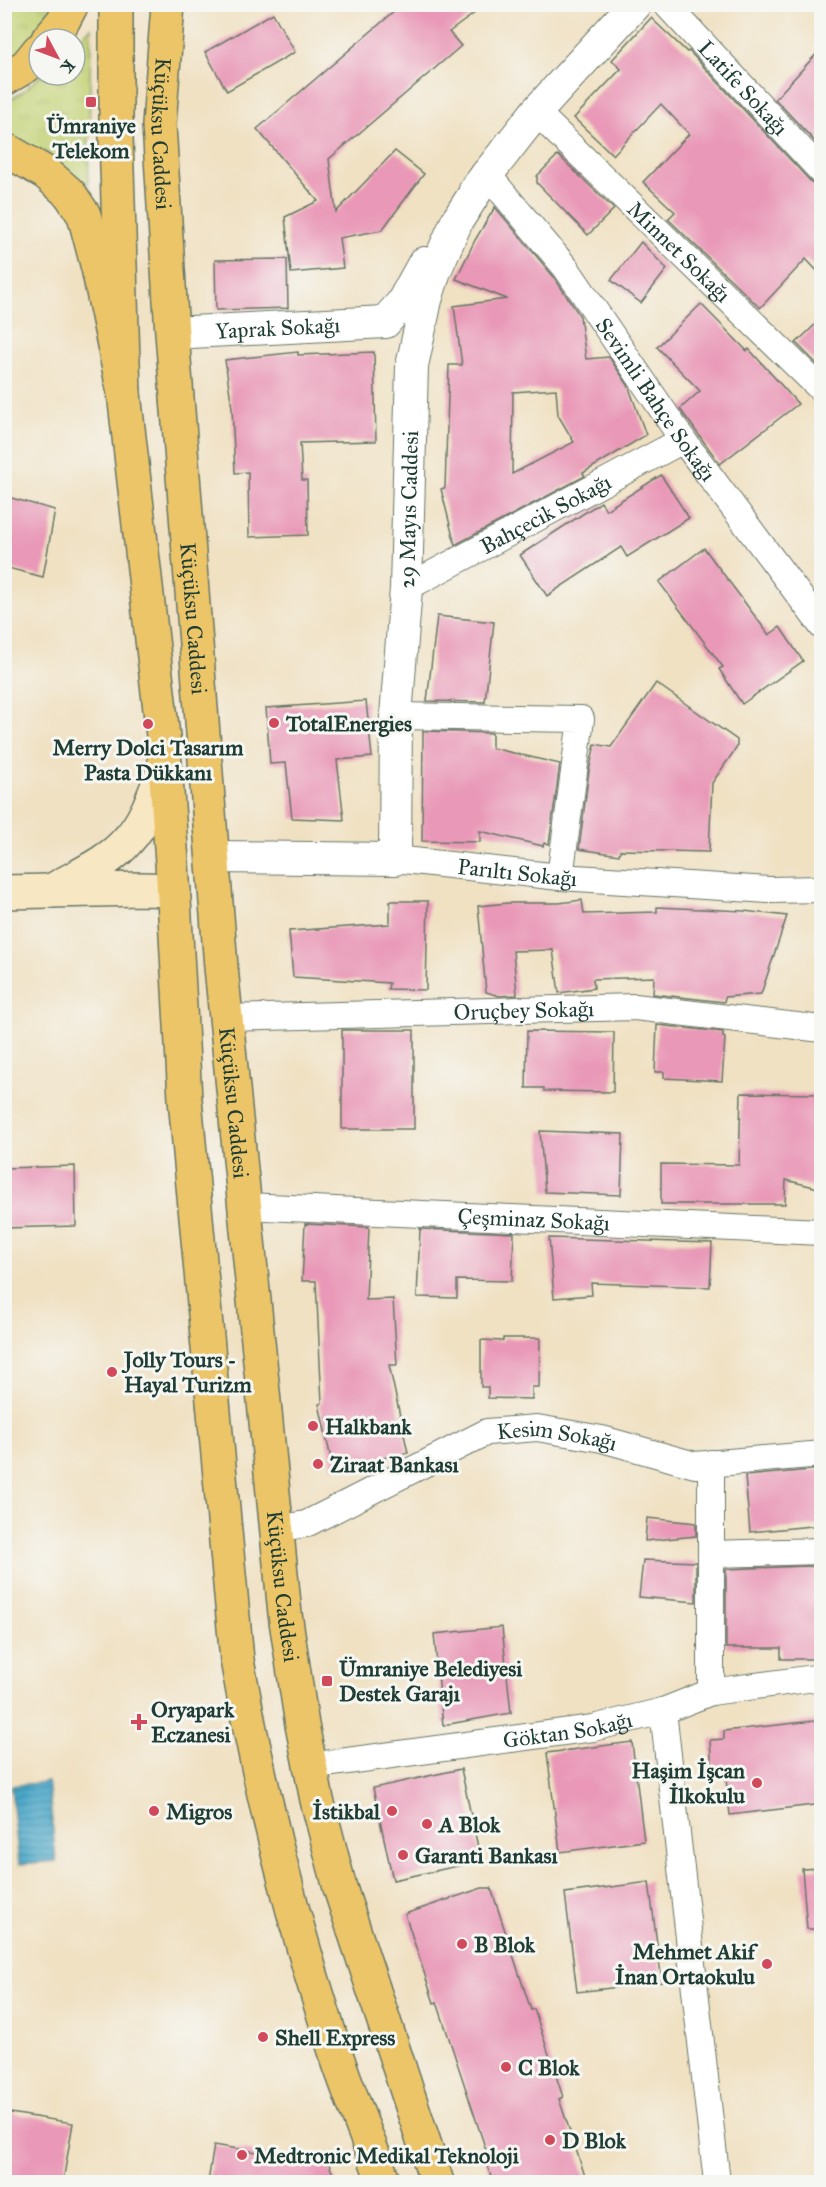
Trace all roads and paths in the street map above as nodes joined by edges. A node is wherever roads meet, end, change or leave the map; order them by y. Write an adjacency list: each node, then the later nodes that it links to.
1 (72, 4): 6 (main road)
2 (116, 4): 17 (main road, Küçüksu Caddesi)
3 (168, 4): 14 (main road, Küçüksu Caddesi)
4 (635, 4): 9 (street, 29 Mayıs Caddesi)
5 (666, 4): 11 (street, Latife Sokağı)
6 (58, 27)
7 (27, 65): 8 (main road)
8 (4, 79)
9 (536, 112): 12 (street, 29 Mayıs Caddesi); 16 (street, Minnet Sokağı)
10 (4, 152): 17 (main road)
11 (822, 172)
12 (487, 174): 13 (street, 29 Mayıs Caddesi); 15 (street, 29 Mayıs Caddesi); 18 (street, Sevimli Bahçe Sokağı)
13 (385, 322): 14 (street, Yaprak Sokağı); 15 (street)
14 (172, 333): 23 (main road, Küçüksu Caddesi)
15 (412, 366): 19 (street, 29 Mayıs Caddesi)
16 (822, 390)
17 (124, 393): 22 (main road, Küçüksu Caddesi)
18 (683, 440): 19 (street, Bahçecik Sokağı); 20 (street, Sevimli Bahçe Sokağı)
19 (406, 588): 21 (street, 29 Mayıs Caddesi)
20 (822, 626)
21 (396, 716): 24 (street, 29 Mayıs Caddesi); 25 (street)
22 (165, 766): 23 (main road); 27 (main road, Küçüksu Caddesi); 28 (main road)
23 (213, 857): 24 (street, Parıltı Sokağı); 30 (main road, Küçüksu Caddesi)
24 (395, 860): 25 (street, Parıltı Sokağı)
25 (560, 877): 26 (street, Parıltı Sokağı)
26 (822, 889)
27 (174, 890): 28 (main road); 30 (main road); 44 (main road, Küçüksu Caddesi)
28 (51, 891): 29 (main road)
29 (4, 892)
30 (221, 967): 31 (main road, Küçüksu Caddesi)
31 (226, 1018): 32 (street, Oruçbey Sokağı); 33 (main road, Küçüksu Caddesi)
32 (822, 1029)
33 (244, 1206): 34 (street, Çeşminaz Sokağı); 37 (main road, Küçüksu Caddesi)
34 (822, 1232)
35 (822, 1454): 36 (street, Kesim Sokağı)
36 (711, 1463): 37 (street, Kesim Sokağı); 39 (street)
37 (276, 1529): 43 (main road, Küçüksu Caddesi)
38 (822, 1551): 39 (street)
39 (711, 1554): 41 (street)
40 (822, 1677): 41 (street, Göktan Sokağı)
41 (711, 1692): 42 (street, Göktan Sokağı)
42 (663, 1711): 43 (street, Göktan Sokağı); 46 (street)
43 (309, 1766): 45 (main road, Küçüksu Caddesi)
44 (384, 2182)
45 (437, 2182)
46 (717, 2182)

